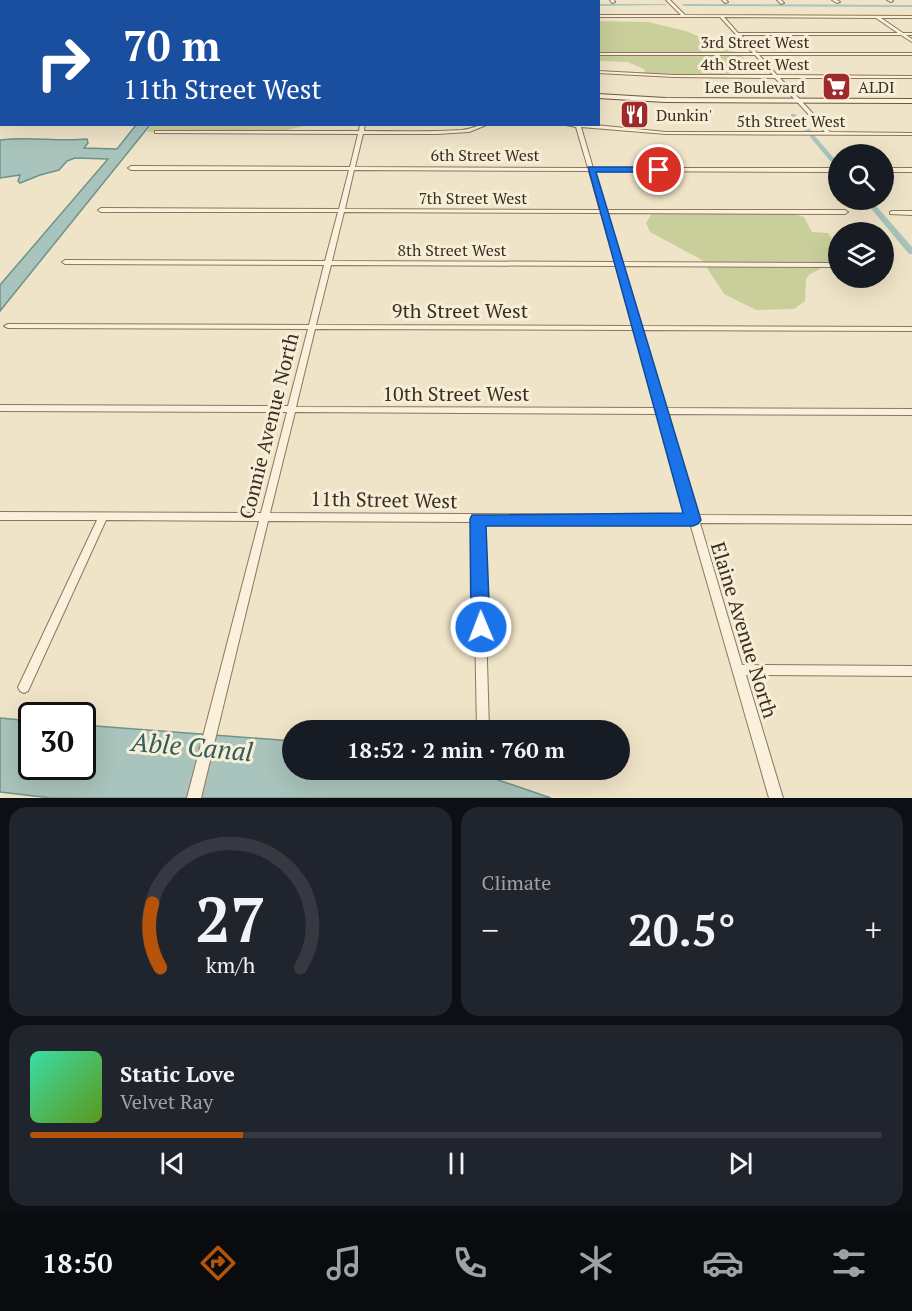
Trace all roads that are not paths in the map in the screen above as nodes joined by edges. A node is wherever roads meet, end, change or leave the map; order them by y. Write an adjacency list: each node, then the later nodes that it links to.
1 (668, 0): 3 (street)
2 (600, 16): 3 (street)
3 (684, 16): 4 (street)
4 (721, 16): 5 (street); 7 (street)
5 (877, 17): 6 (street); 8 (street)
6 (912, 17)
7 (737, 34): 8 (street); 12 (street)
8 (902, 34): 9 (street); 10 (street)
9 (912, 34)
10 (912, 41)
11 (600, 54): 12 (street, 3rd Street West)
12 (755, 54): 13 (street, 3rd Street West); 15 (street)
13 (912, 54)
14 (600, 72): 15 (street, 4th Street West)
15 (775, 76): 16 (street, 4th Street West); 19 (street)
16 (912, 77)
17 (600, 98): 19 (main road, Lee Boulevard)
18 (600, 98): 19 (main road, Lee Boulevard)
19 (800, 103): 20 (main road, Lee Boulevard); 25 (street)
20 (912, 103)
21 (479, 126): 23 (street)
22 (578, 126): 25 (street, 5th Street West); 29 (street, Elaine Avenue North)
23 (362, 129): 24 (street); 28 (street, Connie Avenue North)
24 (157, 132)
25 (829, 134): 26 (street, 5th Street West)
26 (912, 134)
27 (131, 168): 28 (street, 6th Street West)
28 (352, 169): 29 (street, 6th Street West); 34 (street, Connie Avenue North)
29 (591, 169): 30 (street, 6th Street West); 35 (street, Elaine Avenue North)
30 (828, 170)
31 (894, 170): 32 (street)
32 (912, 170)
33 (101, 210): 34 (street, 7th Street West)
34 (342, 211): 35 (street, 7th Street West); 40 (street, Connie Avenue North)
35 (604, 212): 36 (street, 7th Street West); 41 (street, Elaine Avenue North)
36 (845, 212)
37 (892, 213): 38 (street)
38 (912, 213)
39 (66, 262): 40 (street, 8th Street West)
40 (329, 263): 41 (street, 8th Street West); 44 (street, Connie Avenue North)
41 (619, 264): 42 (street, 8th Street West); 45 (street, Elaine Avenue North)
42 (828, 265)
43 (8, 326): 44 (street, 9th Street West)
44 (312, 327): 45 (street, 9th Street West); 48 (street, Connie Avenue North)
45 (638, 328): 46 (street, 9th Street West); 49 (street, Elaine Avenue North)
46 (912, 329)
47 (0, 408): 48 (street, 10th Street West)
48 (291, 409): 49 (street, 10th Street West); 53 (street, Connie Avenue North)
49 (662, 410): 50 (street, 10th Street West); 55 (street, Elaine Avenue North)
50 (912, 412)
51 (0, 516): 52 (street, 11th Street West)
52 (103, 517): 53 (street, 11th Street West); 59 (street)
53 (264, 517): 54 (street, 11th Street West); 61 (street, Connie Avenue North)
54 (478, 519): 55 (street, 11th Street West); 60 (street)
55 (693, 520): 56 (street, 11th Street West); 57 (street, Elaine Avenue North)
56 (912, 520)
57 (739, 670): 58 (street); 63 (street, Elaine Avenue North)
58 (912, 671)
59 (24, 687)
60 (483, 720)
61 (209, 736): 62 (street)
62 (194, 798)
63 (776, 798)

